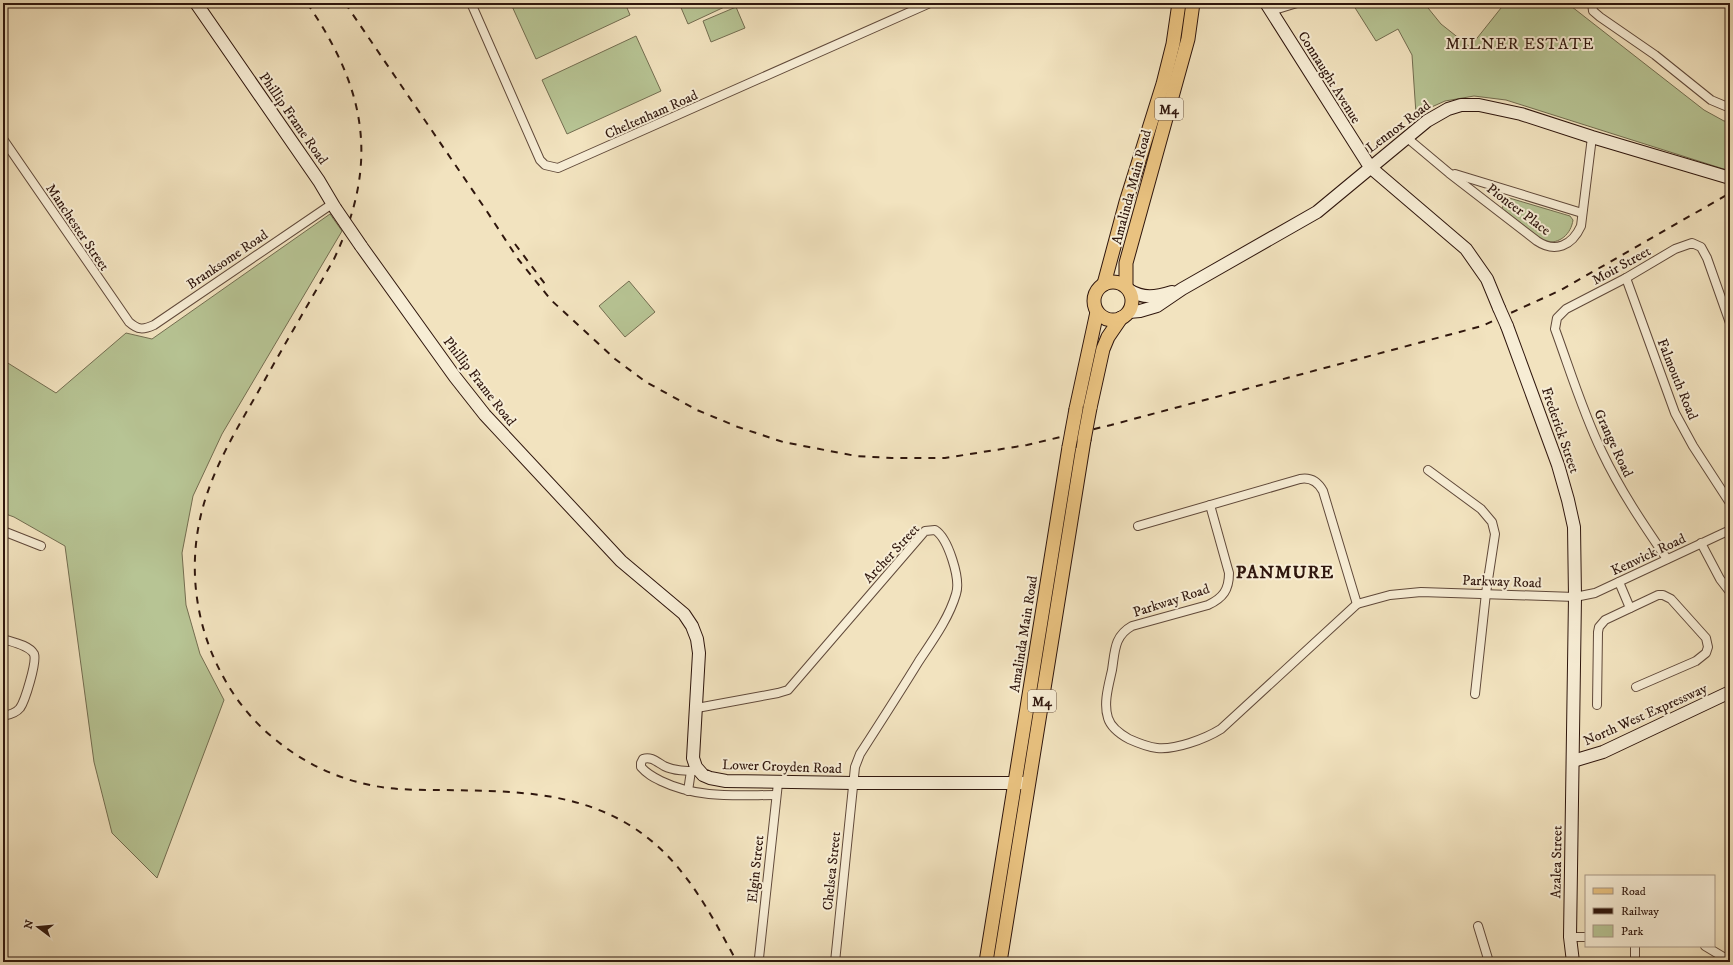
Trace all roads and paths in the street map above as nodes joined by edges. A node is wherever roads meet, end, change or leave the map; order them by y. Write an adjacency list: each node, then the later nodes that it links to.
1 (196, 3): 16 (street, Phillip Frame Road)
2 (471, 3): 3 (street, Cheltenham Road)
3 (930, 3)
4 (1180, 3): 19 (main road, Amalinda Main Road / M4)
5 (1193, 3): 20 (main road, Amalinda Main Road / M4)
6 (1297, 3): 8 (street)
7 (1592, 3): 9 (street)
8 (1268, 7): 13 (street, Connaught Avenue)
9 (1730, 108)
10 (1406, 136): 11 (street, Lennox Road); 13 (street, Lennox Road); 14 (street, Pioneer Place)
11 (1592, 137): 15 (street, Lennox Road); 17 (street, Pioneer Place)
12 (3, 139): 25 (street, Manchester Street)
13 (1370, 167): 21 (street, Lennox Road); 39 (street, Frederick Street, bridge)
14 (1449, 173): 17 (street, Pioneer Place); 17 (street, Pioneer Place)
15 (1730, 178)
16 (334, 206): 25 (street, Branksome Road); 47 (street, Phillip Frame Road, bridge)
17 (1582, 213)
18 (1626, 278): 24 (street, Moir Street); 26 (street, Moir Street); 28 (street, Falmouth Road)
19 (1104, 284): 20 (main road); 22 (main road, Amalinda Main Road / M4)
20 (1127, 288): 21 (street, Lennox Road); 23 (main road, Amalinda Main Road / M4)
21 (1182, 289): 23 (street, Lennox Road)
22 (1097, 312): 23 (main road); 51 (main road, Amalinda Main Road / M4, bridge)
23 (1125, 315): 54 (main road, Amalinda Main Road / M4, bridge)
24 (1730, 323)
25 (134, 327)
26 (1555, 329): 35 (street, Grange Road)
27 (1428, 470): 38 (street)
28 (1730, 503)
29 (1210, 505): 30 (street); 40 (street); 40 (street, Parkway Road)
30 (1138, 526)
31 (1730, 530): 33 (street, Kenwick Road)
32 (3, 531): 34 (street)
33 (1701, 543): 35 (street, Kenwick Road); 37 (street)
34 (41, 546)
35 (1667, 559): 36 (street, Kenwick Road)
36 (1619, 582): 39 (street, Kenwick Road); 41 (street)
37 (1730, 592)
38 (1486, 593): 39 (street, Parkway Road); 40 (street, Parkway Road); 45 (street)
39 (1575, 597): 49 (street, Frederick Street)
40 (1357, 604)
41 (1630, 608): 43 (street); 46 (street)
42 (3, 639): 48 (street)
43 (1636, 687)
44 (1730, 692): 49 (street, North West Expressway)
45 (1475, 694)
46 (1597, 705)
47 (697, 708): 50 (street, Phillip Frame Road); 53 (street, Archer Street)
48 (3, 716)
49 (1573, 761): 58 (street, Azalea Street)
50 (695, 771): 52 (street, Lower Croyden Road); 55 (street); 55 (street, Lower Croyden Road)
51 (1015, 782): 53 (street, Lower Croyden Road); 54 (street, Lower Croyden Road); 65 (main road, Amalinda Main Road / M4)
52 (778, 783): 53 (street, Lower Croyden Road); 56 (street, Elgin Street)
53 (853, 783): 64 (street, Chelsea Street)
54 (1029, 783): 66 (main road, Amalinda Main Road / M4)
55 (688, 791): 56 (street, Lower Croyden Road)
56 (776, 795): 62 (street, Elgin Street)
57 (1478, 926): 67 (street)
58 (1570, 936): 59 (street); 68 (street, Azalea Street)
59 (1585, 937)
60 (1635, 947): 69 (street)
61 (1707, 947): 63 (street)
62 (759, 958)
63 (1730, 961)
64 (835, 962)
65 (986, 962)
66 (1000, 962)
67 (1489, 962)
68 (1573, 962)
69 (1635, 962)

